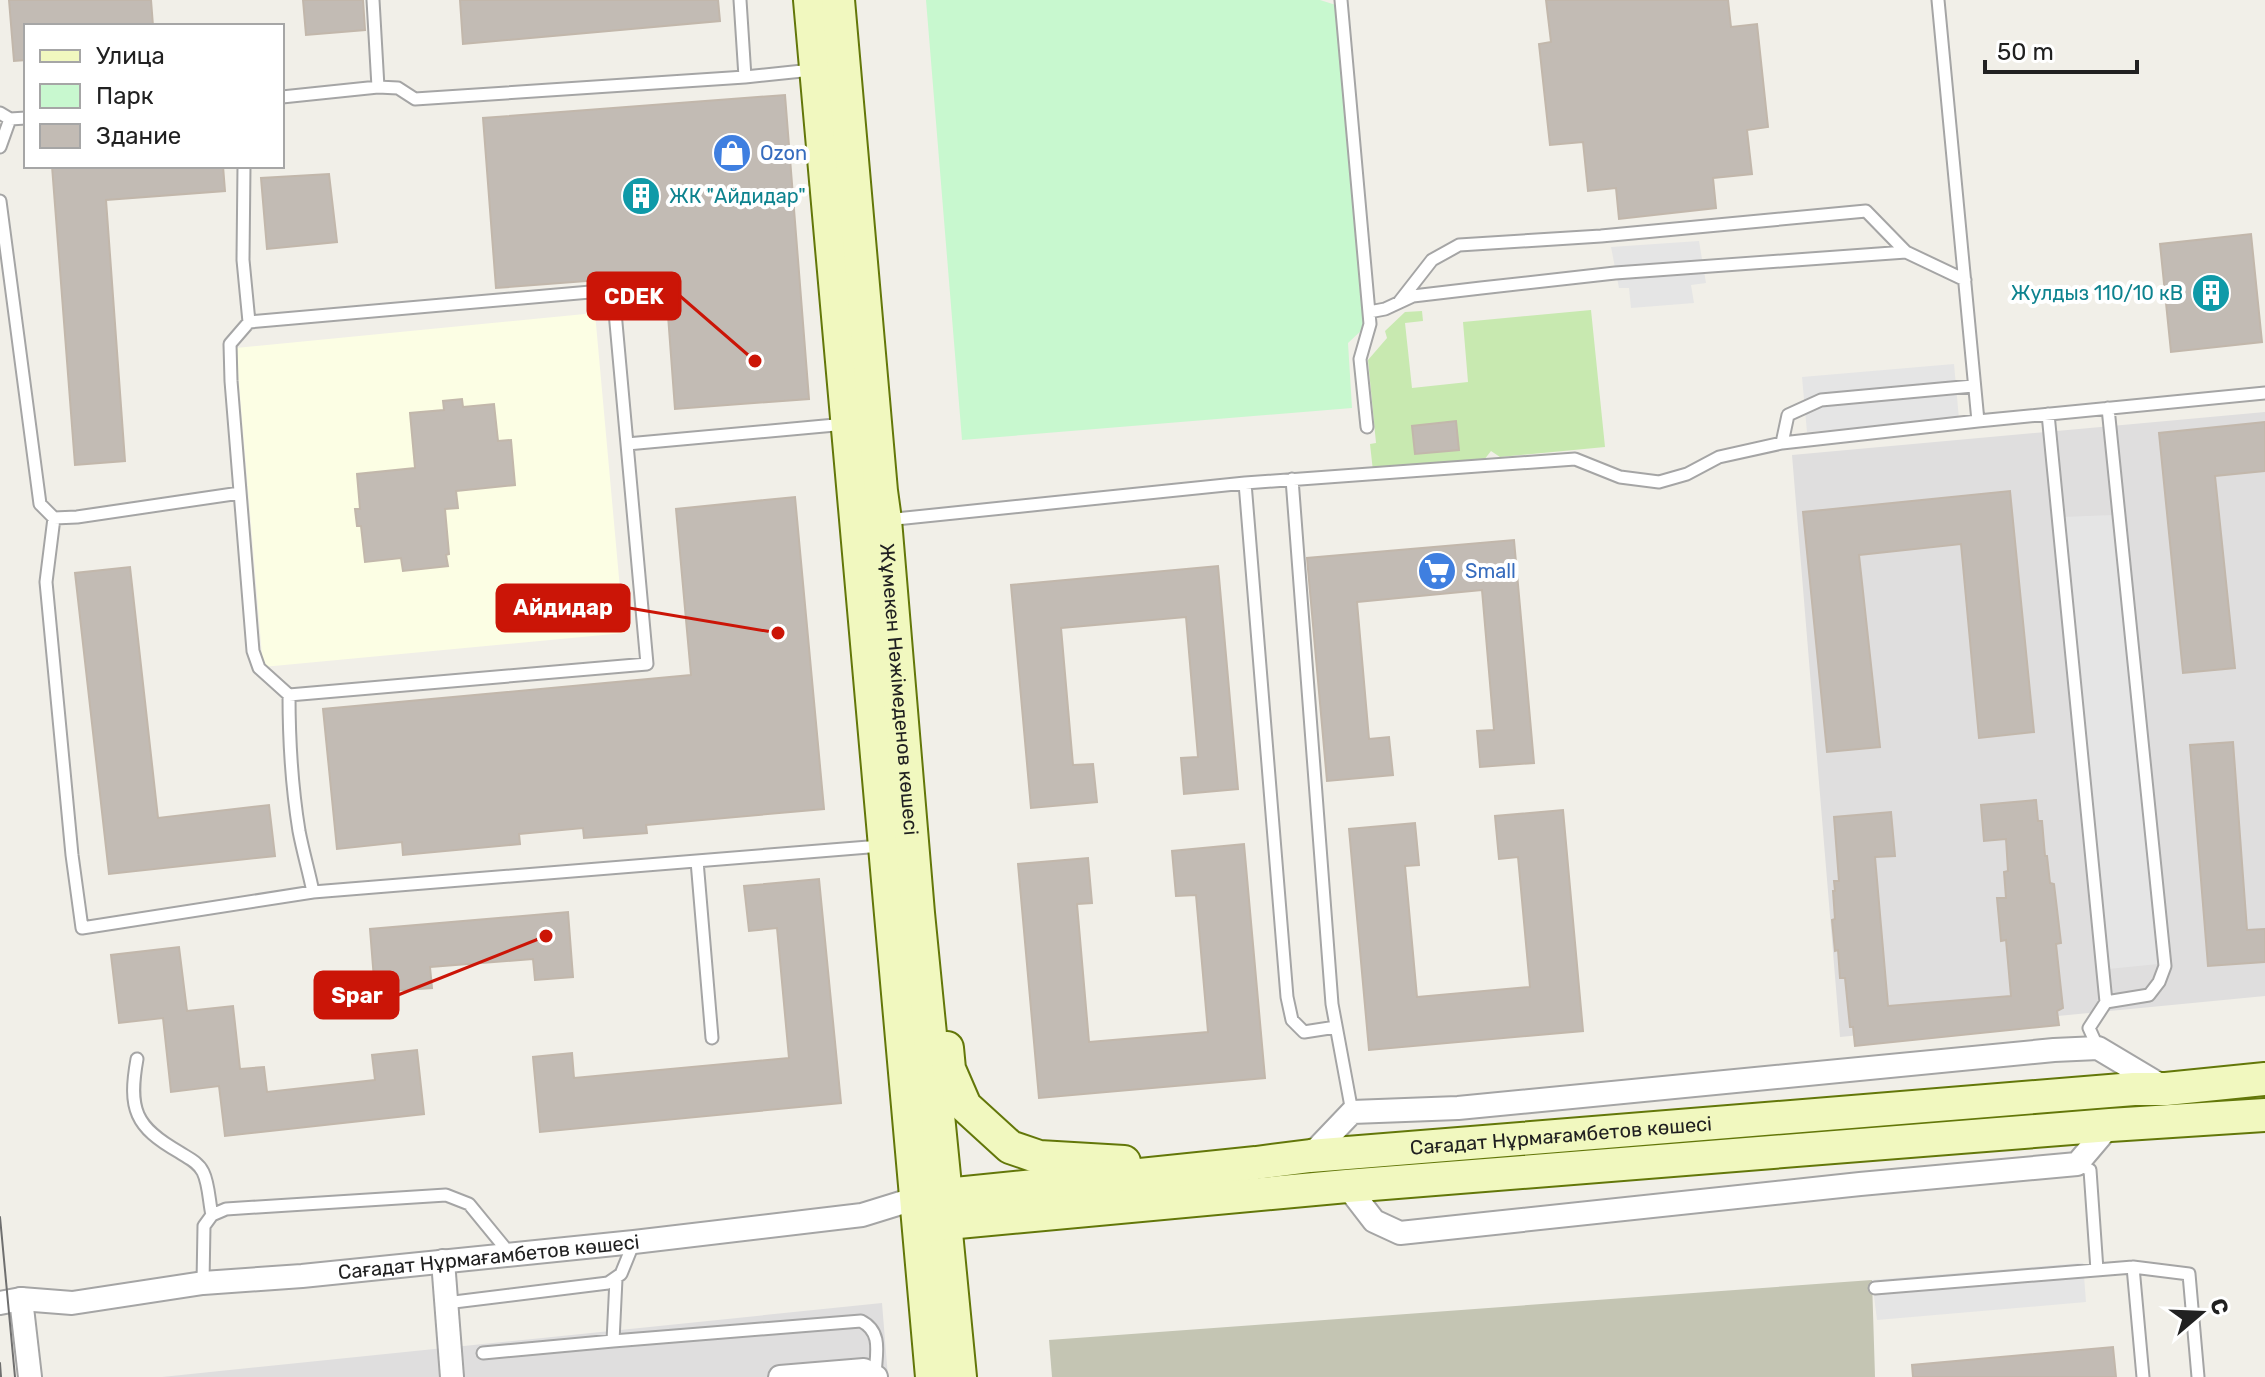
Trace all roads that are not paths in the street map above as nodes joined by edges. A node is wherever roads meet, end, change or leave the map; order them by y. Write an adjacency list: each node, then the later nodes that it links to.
1 (373, 0): 9 (lane)
2 (740, 0): 8 (lane)
3 (810, 0): 7 (street, Жұмекен Нәжімеденов көшесі)
4 (838, 0): 33 (street, Жұмекен Нәжімеденов көшесі)
5 (1341, 0): 18 (lane)
6 (1938, 0): 16 (lane)
7 (816, 69): 8 (lane); 25 (street, Жұмекен Нәжімеденов көшесі)
8 (745, 77): 9 (lane)
9 (378, 87): 10 (lane)
10 (284, 97)
11 (5, 116): 12 (lane)
12 (0, 147)
13 (244, 168): 19 (lane)
14 (0, 201): 32 (lane)
15 (1906, 252): 16 (lane); 17 (lane); 17 (lane)
16 (1965, 280): 20 (lane)
17 (1400, 301): 18 (lane)
18 (1369, 312): 26 (lane)
19 (249, 322): 28 (lane); 31 (lane)
20 (1973, 386): 24 (lane); 27 (lane)
21 (2265, 393): 22 (lane)
22 (2108, 408): 23 (lane); 39 (lane)
23 (2048, 414): 24 (lane); 39 (lane)
24 (1978, 421): 27 (lane)
25 (847, 424): 28 (lane); 35 (street, Жұмекен Нәжімеденов көшесі)
26 (1367, 427)
27 (1782, 443): 29 (lane)
28 (627, 444): 34 (lane)
29 (1292, 479): 30 (lane); 40 (lane)
30 (1245, 483): 33 (lane); 40 (lane)
31 (240, 493): 32 (lane); 34 (lane)
32 (54, 518): 37 (lane)
33 (885, 520): 38 (street, Жұмекен Нәжімеденов көшесі)
34 (289, 695): 37 (lane)
35 (885, 846): 36 (lane); 53 (street, Жұмекен Нәжімеденов көшесі)
36 (697, 861): 37 (lane); 41 (lane)
37 (313, 892)
38 (918, 913): 50 (street); 53 (street, Жұмекен Нәжімеденов көшесі)
39 (2106, 1002): 42 (lane)
40 (1336, 1027): 46 (lane)
41 (712, 1038)
42 (2098, 1048): 45 (street); 46 (street)
43 (137, 1059): 54 (lane)
44 (2265, 1079): 45 (street, Сағадат Нұрмағамбетов көшесі)
45 (2166, 1089): 49 (street, Сағадат Нұрмағамбетов көшесі)
46 (1352, 1112): 49 (street)
47 (2263, 1116): 48 (street, Сағадат Нұрмағамбетов көшесі)
48 (2110, 1125): 51 (street); 52 (street, Сағадат Нұрмағамбетов көшесі)
49 (1310, 1156): 50 (street, Сағадат Нұрмағамбетов көшесі)
50 (1256, 1163): 53 (street, Сағадат Нұрмағамбетов көшесі)
51 (2077, 1164): 52 (street); 59 (lane)
52 (1347, 1186): 53 (street, Сағадат Нұрмағамбетов көшесі)
53 (932, 1211): 55 (street, Сағадат Нұрмағамбетов көшесі); 71 (street, Жұмекен Нәжімеденов көшесі); 72 (street, Жұмекен Нәжімеденов көшесі)
54 (212, 1215): 56 (lane); 61 (lane)
55 (634, 1242): 56 (street, Сағадат Нұрмағамбетов көшесі); 60 (lane)
56 (510, 1254): 57 (street, Сағадат Нұрмағамбетов көшесі)
57 (443, 1261): 61 (street, Сағадат Нұрмағамбетов көшесі); 64 (street)
58 (2133, 1267): 59 (lane); 73 (lane); 74 (lane)
59 (2097, 1270): 62 (lane)
60 (616, 1279): 64 (lane); 65 (lane)
61 (203, 1283): 63 (street, Сағадат Нұрмағамбетов көшесі)
62 (1875, 1288)
63 (10, 1301): 68 (street)
64 (446, 1303): 69 (street)
65 (613, 1341): 66 (lane); 67 (lane)
66 (483, 1353)
67 (875, 1376): 70 (street)
68 (30, 1377)
69 (452, 1377)
70 (780, 1377)
71 (932, 1377)
72 (960, 1377)
73 (2143, 1377)
74 (2198, 1377)

